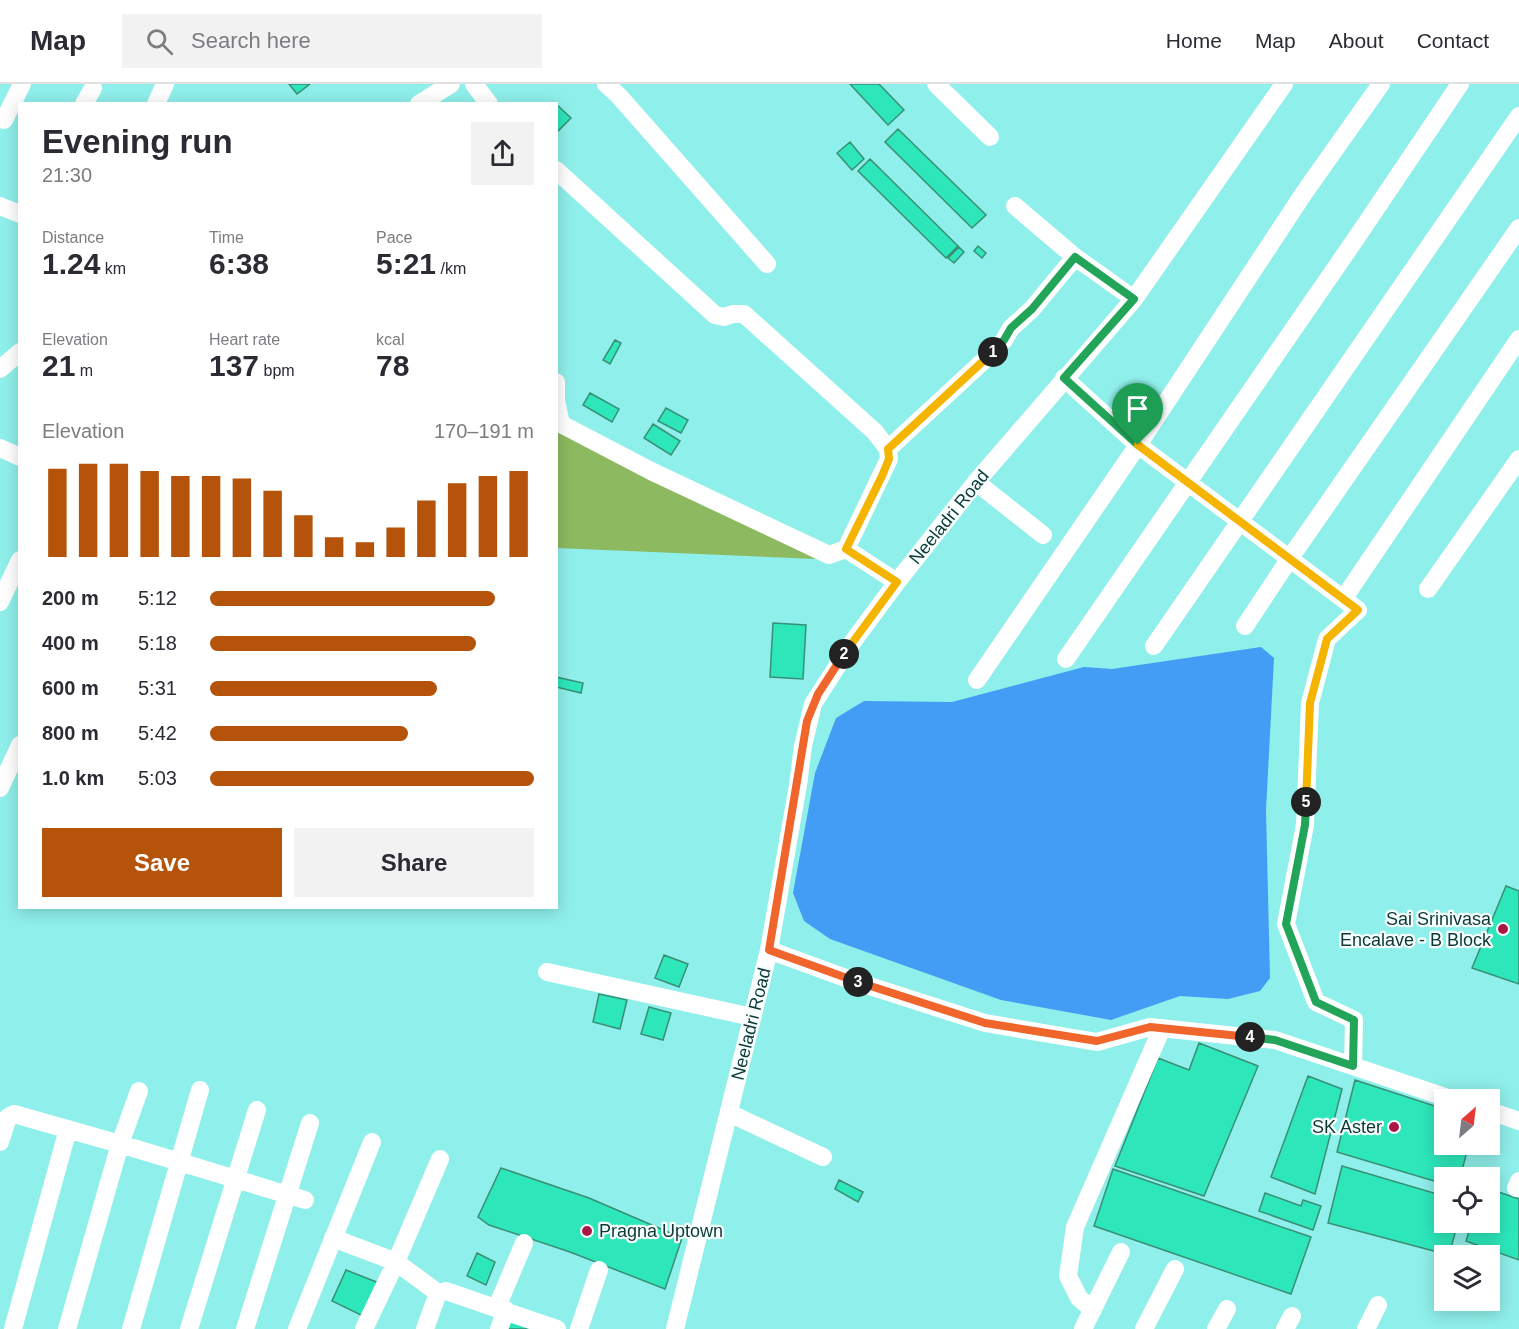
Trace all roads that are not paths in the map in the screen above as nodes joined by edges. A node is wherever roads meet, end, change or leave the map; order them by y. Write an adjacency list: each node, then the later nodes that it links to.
1 (22, 84): 14 (street)
2 (165, 84): 10 (street)
3 (451, 84): 11 (street)
4 (474, 84): 12 (street)
5 (606, 84): 22 (street)
6 (936, 84): 15 (street)
7 (1284, 84): 23 (street, Neeladri Road)
8 (1381, 84): 29 (street)
9 (1460, 84): 35 (street)
10 (157, 102)
11 (422, 102)
12 (488, 102)
13 (1519, 116): 36 (street)
14 (8, 122)
15 (990, 137)
16 (558, 172): 31 (street)
17 (0, 206): 19 (street)
18 (1015, 206): 21 (street)
19 (18, 213)
20 (1519, 228): 39 (street)
21 (1075, 257): 23 (street); 31 (street)
22 (767, 264)
23 (1134, 299): 27 (street, Neeladri Road)
24 (1519, 339): 43 (street)
25 (18, 354): 26 (street)
26 (0, 369)
27 (1064, 378): 29 (street); 34 (street, Neeladri Road)
28 (558, 409): 38 (street)
29 (1138, 445): 35 (street); 48 (street)
30 (0, 448): 32 (street)
31 (888, 449): 38 (street)
32 (18, 456)
33 (1519, 459): 42 (street)
34 (976, 482): 37 (street); 41 (street, Neeladri Road)
35 (1190, 482): 36 (street); 47 (street)
36 (1241, 521): 39 (street); 46 (street)
37 (1043, 535)
38 (846, 549): 41 (street)
39 (1290, 558): 43 (street); 45 (street)
40 (18, 564): 44 (street)
41 (897, 582): 51 (street, Neeladri Road)
42 (1428, 589)
43 (1344, 598): 55 (street)
44 (0, 602)
45 (1245, 626)
46 (1154, 646)
47 (1066, 659)
48 (977, 680)
49 (18, 750): 50 (street)
50 (0, 788)
51 (769, 950): 53 (street, Neeladri Road); 54 (street)
52 (547, 972): 53 (street)
53 (752, 1017): 60 (street, Neeladri Road)
54 (1161, 1028): 55 (street); 83 (street)
55 (1353, 1066): 58 (street)
56 (200, 1090): 70 (street)
57 (139, 1091): 67 (street)
58 (1434, 1093)
59 (257, 1110): 71 (street)
60 (729, 1113): 68 (street); 95 (street, Neeladri Road)
61 (1500, 1114): 62 (street)
62 (1519, 1121)
63 (310, 1123): 72 (street)
64 (68, 1129): 65 (street); 67 (street); 85 (street)
65 (0, 1142)
66 (372, 1142): 73 (street)
67 (120, 1144): 70 (street); 86 (street)
68 (823, 1157)
69 (440, 1159): 76 (street)
70 (179, 1162): 71 (street); 87 (street)
71 (235, 1180): 72 (street); 84 (street)
72 (296, 1198): 88 (street)
73 (333, 1238): 76 (street); 89 (street)
74 (524, 1243): 81 (street)
75 (1121, 1252): 83 (street)
76 (396, 1262): 79 (street); 90 (street)
77 (1174, 1269): 97 (street)
78 (599, 1270): 94 (street)
79 (438, 1293): 81 (street); 91 (street)
80 (1378, 1305): 99 (street)
81 (501, 1309): 92 (street); 93 (street)
82 (1227, 1309): 98 (street)
83 (1092, 1310): 96 (street)
84 (193, 1328)
85 (13, 1329)
86 (67, 1329)
87 (131, 1329)
88 (245, 1329)
89 (297, 1329)
90 (364, 1329)
91 (425, 1329)
92 (499, 1329)
93 (557, 1329)
94 (579, 1329)
95 (675, 1329)
96 (1083, 1329)
97 (1144, 1329)
98 (1216, 1329)
99 (1366, 1329)

